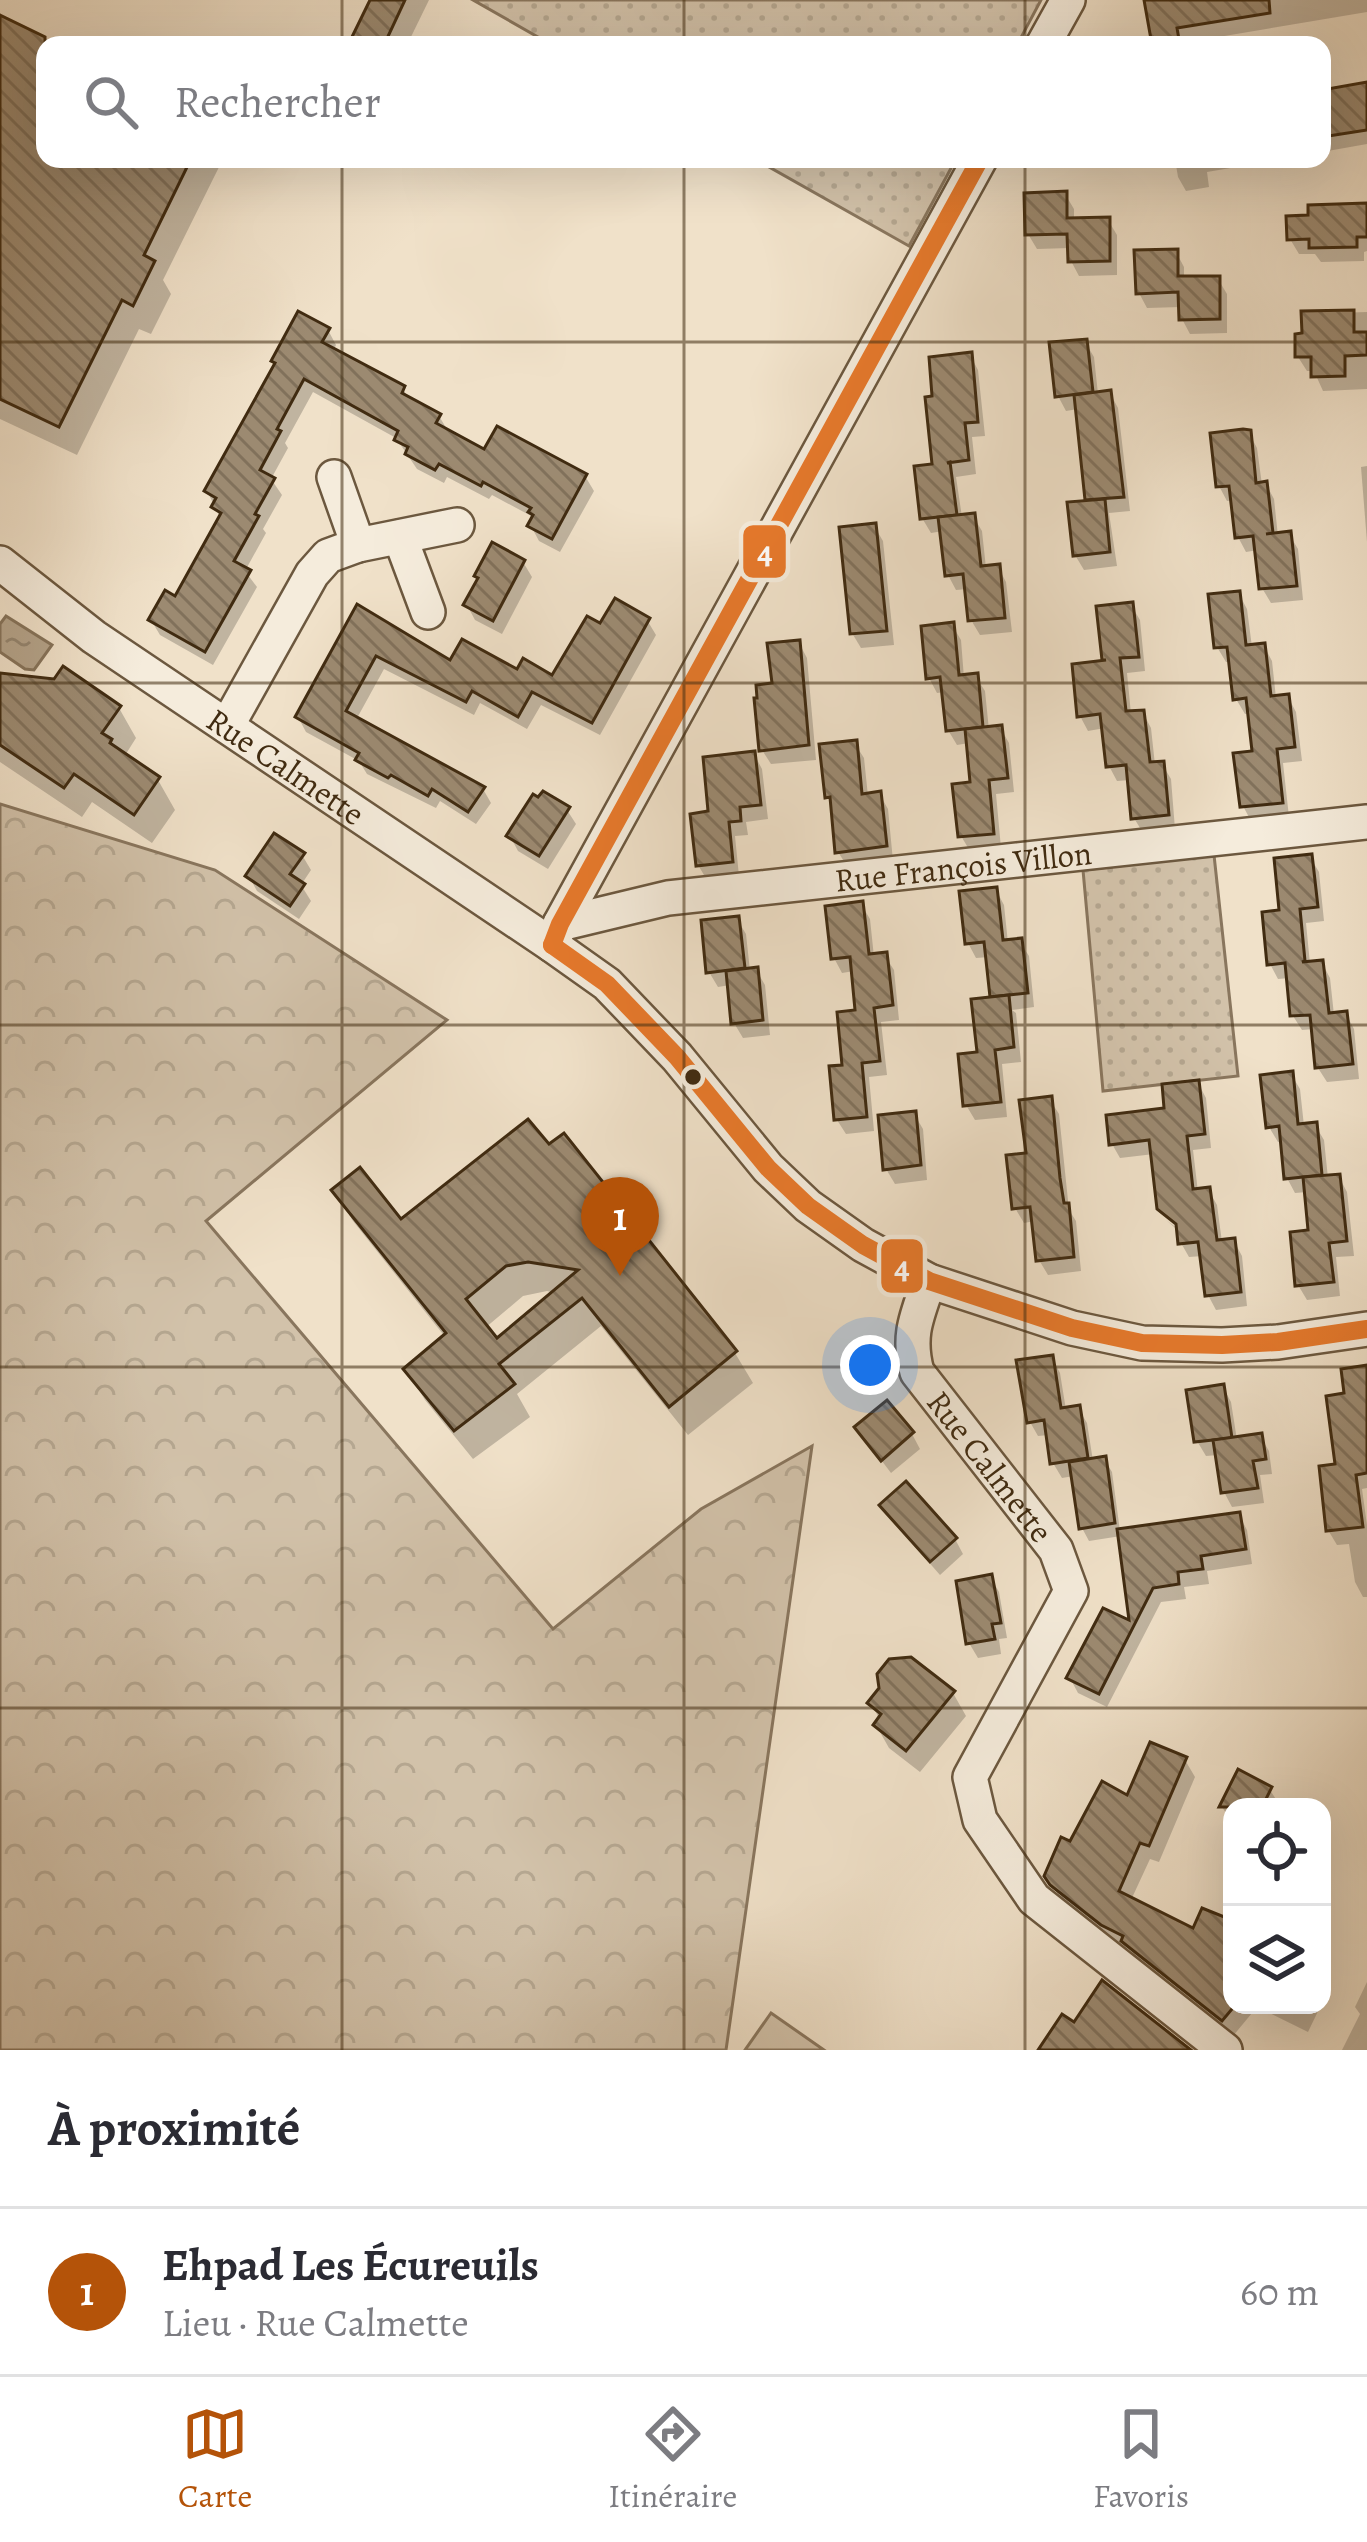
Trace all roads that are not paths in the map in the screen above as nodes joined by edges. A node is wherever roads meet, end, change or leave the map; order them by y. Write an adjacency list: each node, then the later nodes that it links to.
1 (1068, 0): 2 (street)
2 (1048, 36)
3 (975, 168): 12 (street)
4 (334, 477): 7 (street)
5 (458, 525): 6 (street)
6 (400, 537): 7 (street); 9 (street)
7 (358, 545): 10 (street)
8 (0, 563): 10 (street, Rue Calmette)
9 (428, 612)
10 (227, 726): 12 (street, Rue Calmette)
11 (1367, 822): 12 (street, Rue François Villon)
12 (556, 934): 13 (street, Rue Calmette)
13 (929, 1281): 14 (street); 15 (street, Rue Calmette)
14 (1367, 1329)
15 (1225, 2050)

